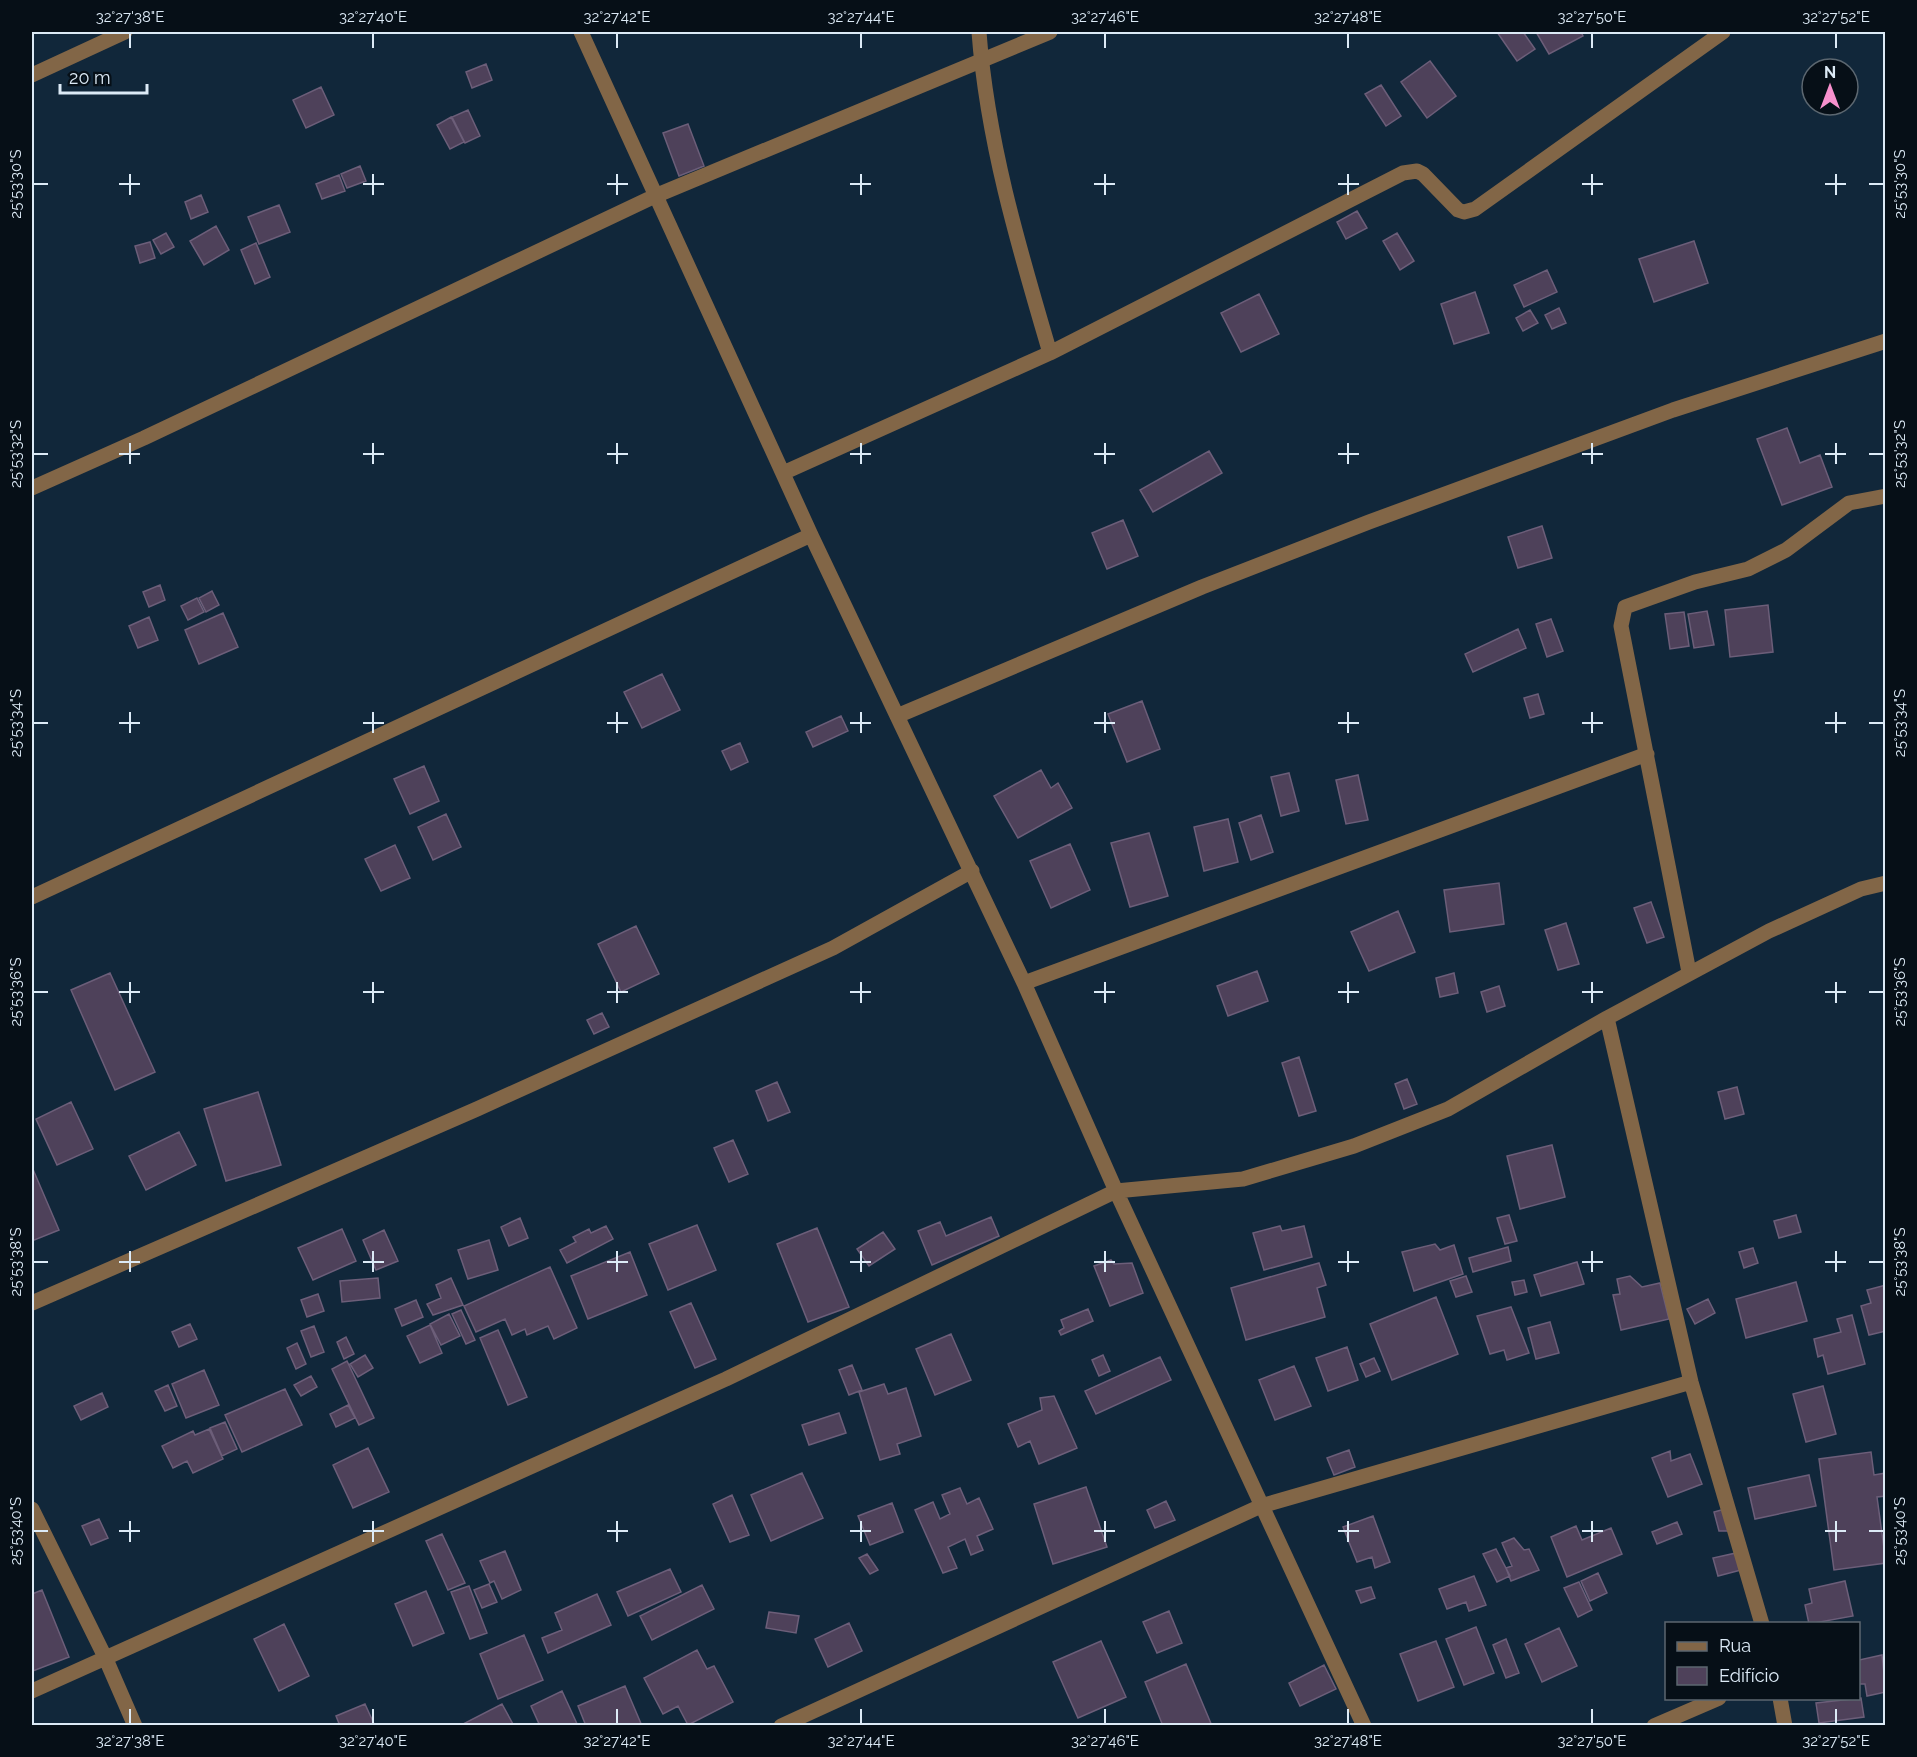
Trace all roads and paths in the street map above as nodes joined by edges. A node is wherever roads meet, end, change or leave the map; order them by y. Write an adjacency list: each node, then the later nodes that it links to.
1 (125, 32): 7 (street)
2 (581, 32): 8 (street)
3 (979, 32): 6 (street)
4 (1050, 32): 6 (street)
5 (1723, 32): 10 (street)
6 (981, 62): 8 (street); 10 (street)
7 (32, 75)
8 (656, 196): 11 (street); 12 (street)
9 (1886, 341): 15 (street)
10 (1050, 352): 11 (street)
11 (783, 473): 14 (street)
12 (32, 488)
13 (1886, 496): 16 (street)
14 (811, 535): 15 (street); 19 (street)
15 (897, 716): 17 (street)
16 (1647, 754): 20 (street); 21 (street)
17 (972, 871): 21 (street); 24 (street)
18 (1886, 883): 20 (street)
19 (32, 897)
20 (1689, 972): 22 (street)
21 (1024, 983): 23 (street)
22 (1607, 1018): 23 (street); 25 (street)
23 (1116, 1191): 26 (street); 29 (street)
24 (32, 1303)
25 (1691, 1382): 26 (street); 28 (street)
26 (1261, 1506): 34 (street); 35 (street)
27 (32, 1509): 29 (street)
28 (1762, 1622)
29 (105, 1657): 30 (street); 33 (street)
30 (32, 1691)
31 (1714, 1700): 36 (street)
32 (1780, 1700): 37 (street)
33 (135, 1725)
34 (781, 1725)
35 (1364, 1725)
36 (1654, 1725)
37 (1785, 1725)

